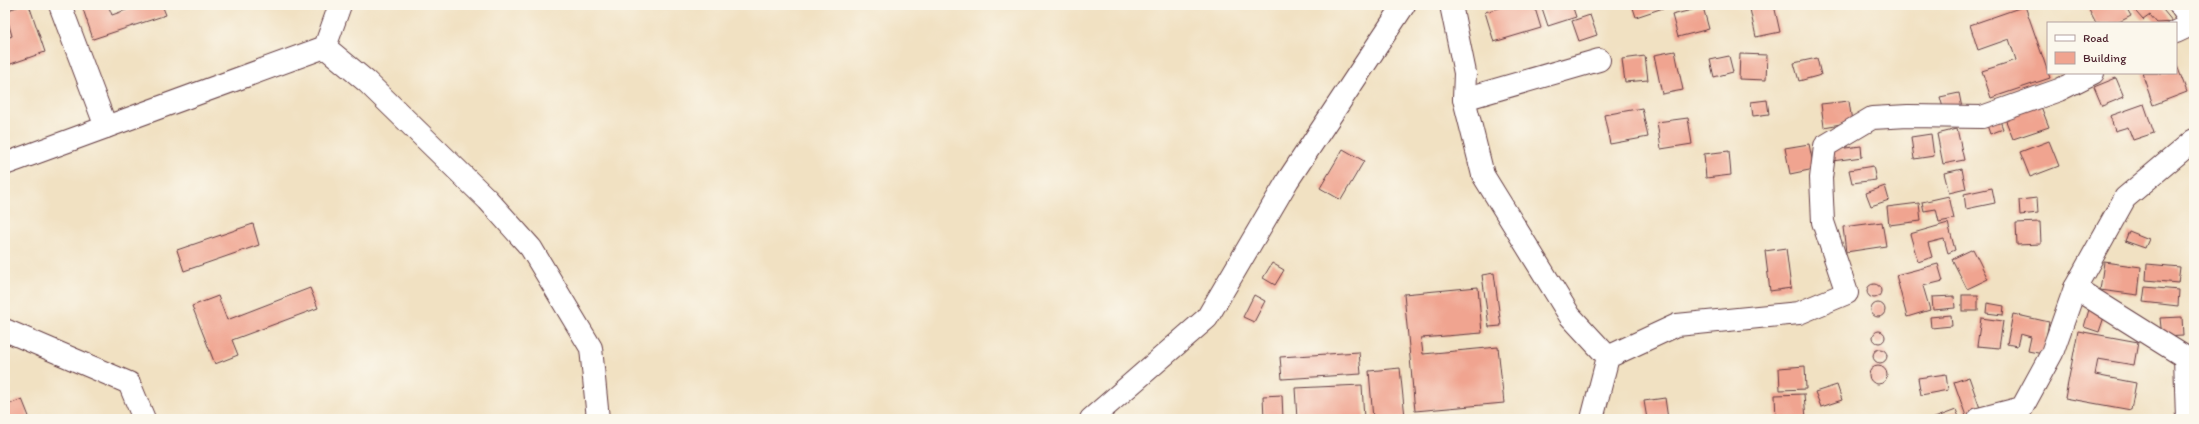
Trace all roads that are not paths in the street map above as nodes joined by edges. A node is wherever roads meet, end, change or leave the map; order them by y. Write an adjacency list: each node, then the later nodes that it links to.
1 (60, 5): 11 (street)
2 (340, 5): 7 (street)
3 (1404, 5): 20 (street)
4 (1451, 5): 10 (street)
5 (2180, 5): 6 (street)
6 (2188, 27)
7 (325, 47): 11 (street); 19 (street)
8 (1599, 60): 10 (street)
9 (2091, 74): 16 (street)
10 (1464, 99): 16 (street)
11 (106, 127): 13 (street)
12 (2194, 140): 14 (street)
13 (5, 164)
14 (2075, 288): 17 (street); 23 (street)
15 (5, 330): 18 (street)
16 (1608, 357): 21 (street)
17 (2024, 413): 22 (street)
18 (144, 419)
19 (598, 419)
20 (1091, 419)
21 (1592, 419)
22 (1979, 419)
23 (2187, 419)

